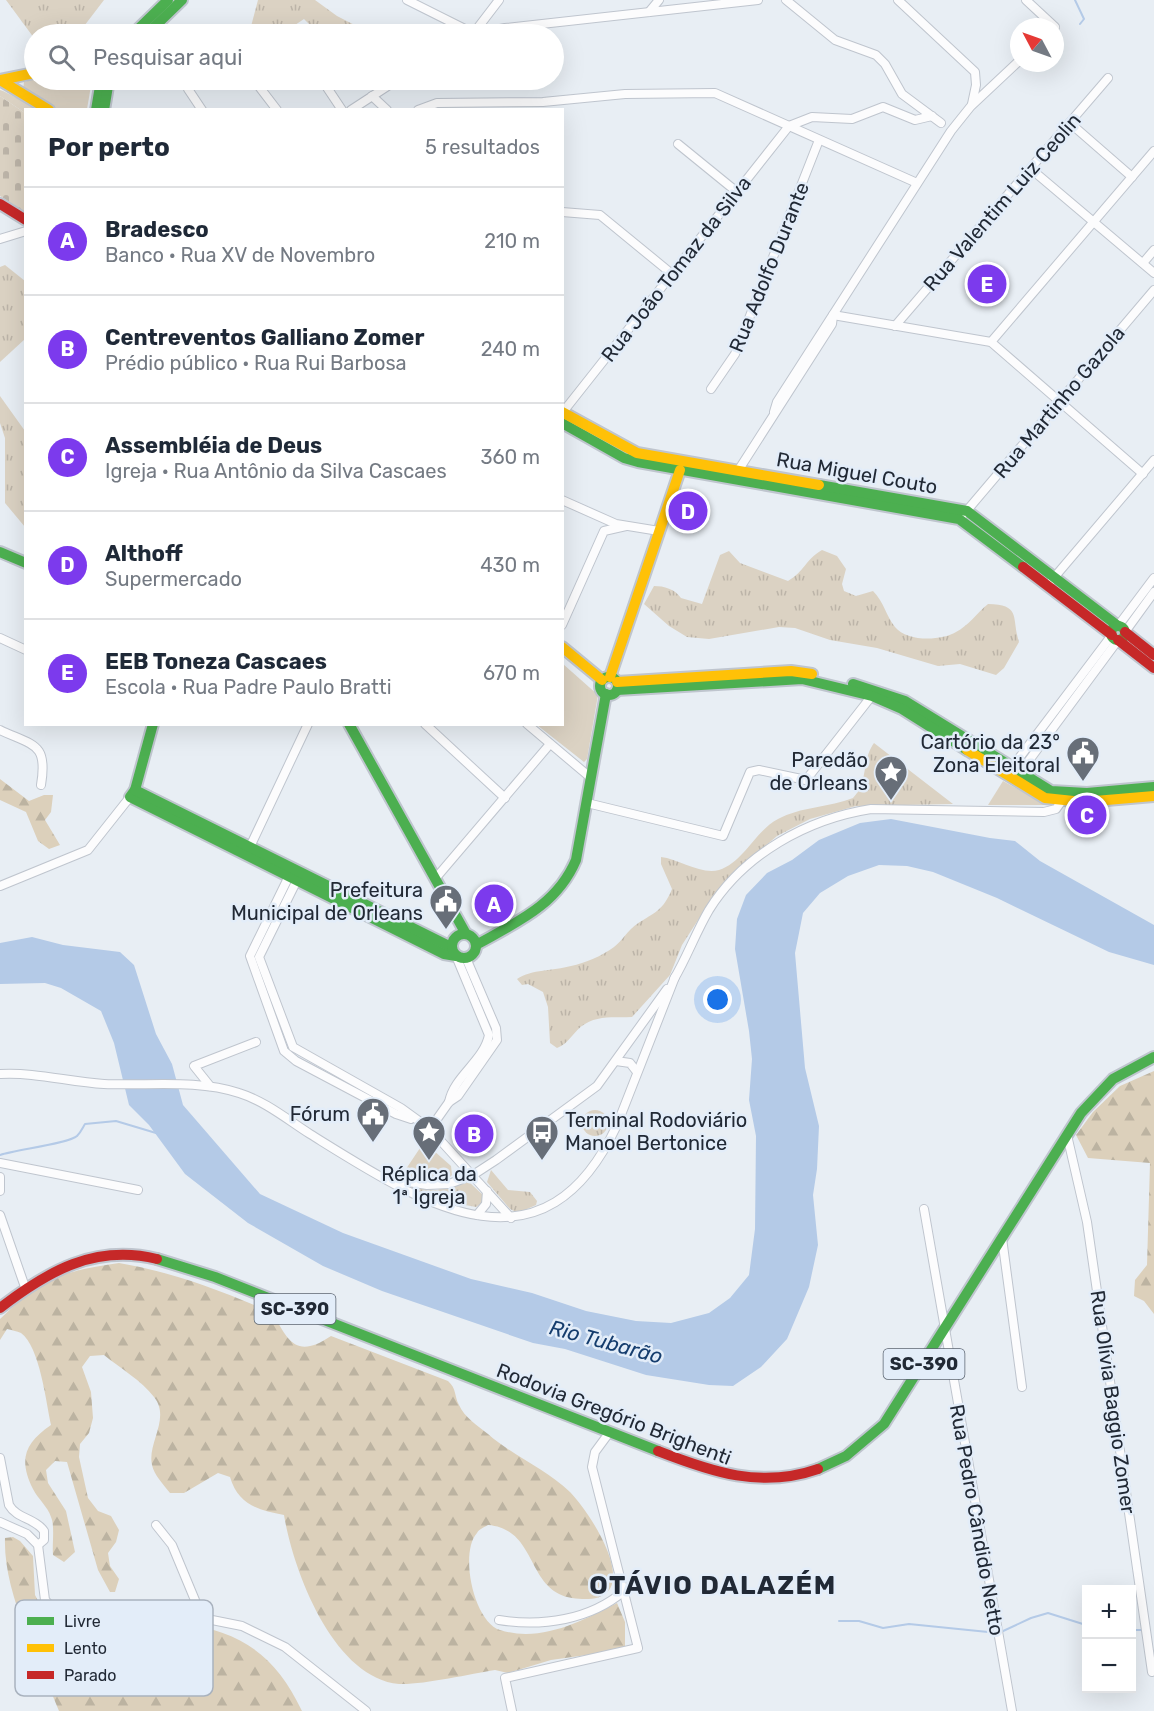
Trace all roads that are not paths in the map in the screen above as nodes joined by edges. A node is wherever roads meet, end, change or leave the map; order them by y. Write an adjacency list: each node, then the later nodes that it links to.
1 (168, 0): 11 (main road)
2 (182, 0): 11 (main road)
3 (407, 0): 15 (street)
4 (499, 0): 16 (street)
5 (659, 0): 10 (street)
6 (758, 0): 10 (street)
7 (786, 0): 40 (street)
8 (898, 0): 30 (street)
9 (1026, 0): 12 (street)
10 (649, 12): 17 (street)
11 (159, 15): 13 (main road); 14 (main road)
12 (1045, 18)
13 (147, 24)
14 (153, 24)
15 (454, 24)
16 (481, 24)
17 (554, 24)
18 (1010, 69): 30 (street)
19 (23, 75): 21 (main road); 28 (main road)
20 (1108, 78): 42 (street, Rua Valentim Luiz Ceolin)
21 (0, 80): 28 (main road)
22 (99, 90): 32 (main road)
23 (107, 90): 33 (main road)
24 (189, 90): 34 (street)
25 (262, 90): 35 (street)
26 (329, 90): 36 (street)
27 (381, 90): 29 (street)
28 (19, 92): 31 (main road)
29 (372, 96): 37 (street); 38 (street)
30 (971, 106): 49 (street)
31 (46, 108)
32 (96, 108)
33 (104, 108)
34 (201, 108)
35 (275, 108)
36 (341, 108)
37 (354, 108)
38 (385, 108)
39 (423, 108): 43 (street)
40 (932, 116): 41 (street); 43 (street)
41 (942, 123)
42 (1070, 123): 47 (street, Rua Valentim Luiz Ceolin); 48 (street)
43 (789, 126): 44 (street); 50 (street, Rua João Tomaz da Silva)
44 (819, 140): 49 (street); 65 (street, Rua Adolfo Durante)
45 (678, 144): 50 (street)
46 (1154, 151): 48 (street)
47 (1031, 169): 54 (street); 63 (street, Rua Valentim Luiz Ceolin)
48 (1132, 177): 54 (street)
49 (917, 183): 62 (street)
50 (737, 192): 60 (street, Rua João Tomaz da Silva)
51 (0, 204): 53 (main road)
52 (564, 212): 60 (street)
53 (24, 219)
54 (1094, 222): 58 (street); 64 (street)
55 (24, 232): 56 (street)
56 (0, 239)
57 (1154, 250): 58 (street)
58 (1143, 263): 59 (street)
59 (1154, 273)
60 (672, 274): 67 (street, Rua João Tomaz da Silva)
61 (1154, 290): 66 (street, Rua Martinho Gazola)
62 (833, 315): 63 (street); 74 (street)
63 (895, 326): 64 (street)
64 (991, 342): 66 (street)
65 (711, 389)
66 (1059, 401): 73 (street); 76 (street, Rua Martinho Gazola)
67 (564, 411)
68 (564, 413): 70 (main road, Rua Miguel Couto)
69 (564, 424): 70 (main road, Rua Miguel Couto)
70 (621, 451): 72 (main road, Rua Miguel Couto)
71 (1154, 460): 73 (street)
72 (681, 466): 74 (main road, Rua Miguel Couto); 78 (main road)
73 (1143, 474): 82 (street)
74 (735, 475): 76 (main road, Rua Miguel Couto)
75 (564, 501): 77 (street)
76 (963, 515): 82 (main road, Rua Miguel Couto)
77 (626, 526): 78 (street); 84 (street)
78 (659, 531): 91 (main road)
79 (0, 552): 80 (main road)
80 (24, 562)
81 (1154, 578): 85 (street)
82 (1051, 582): 85 (main road, Rua Miguel Couto)
83 (1154, 592): 85 (street)
84 (564, 621)
85 (1118, 633): 90 (main road, Rua Miguel Couto); 100 (street)
86 (0, 638): 87 (street)
87 (24, 649)
88 (564, 649): 91 (main road)
89 (564, 657): 91 (main road)
90 (1152, 660)
91 (609, 685): 92 (main road); 101 (main road)
92 (874, 693): 100 (main road); 102 (street)
93 (152, 726): 106 (main road)
94 (307, 726): 112 (street)
95 (350, 726): 114 (main road)
96 (427, 726): 110 (street)
97 (529, 726): 99 (street)
98 (0, 730): 103 (street)
99 (550, 744): 101 (street); 110 (street)
100 (1013, 774): 109 (main road)
101 (591, 778): 111 (main road)
102 (806, 780): 104 (street); 111 (street)
103 (41, 785)
104 (831, 785)
105 (1154, 787): 107 (main road)
106 (132, 794): 112 (main road); 115 (street)
107 (1136, 794): 108 (main road); 109 (main road)
108 (1154, 796)
109 (1062, 797): 119 (street)
110 (505, 798): 114 (street)
111 (587, 803): 117 (main road)
112 (248, 851): 113 (main road)
113 (295, 874): 118 (main road); 126 (street)
114 (435, 879): 116 (main road)
115 (0, 886)
116 (466, 934): 117 (main road); 118 (main road)
117 (476, 945): 118 (main road)
118 (458, 954): 126 (street)
119 (675, 977): 122 (street); 123 (street)
120 (256, 1042): 125 (street)
121 (1154, 1057): 127 (main road, Rodovia Gregório Brighenti / SC-390)
122 (616, 1061): 123 (street); 129 (street)
123 (637, 1072): 138 (street)
124 (0, 1076): 125 (street)
125 (210, 1086): 131 (street)
126 (430, 1129): 129 (street)
127 (1067, 1134): 139 (main road, Rodovia Gregório Brighenti / SC-390); 154 (street, Rua Olívia Baggio Zomer)
128 (0, 1163): 133 (street)
129 (473, 1175): 131 (street); 134 (street)
130 (0, 1177): 132 (street)
131 (386, 1178): 137 (street)
132 (0, 1191)
133 (138, 1191)
134 (487, 1191): 137 (street); 138 (street)
135 (924, 1209): 142 (street, Rua Pedro Cândido Netto)
136 (0, 1215): 140 (street)
137 (477, 1215): 138 (street)
138 (511, 1218)
139 (1002, 1238): 142 (main road, Rodovia Gregório Brighenti / SC-390); 143 (street)
140 (25, 1287): 141 (main road, Rodovia Gregório Brighenti / SC-390); 144 (main road, Rodovia Gregório Brighenti / SC-390)
141 (0, 1308)
142 (947, 1328): 144 (main road, Rodovia Gregório Brighenti / SC-390); 157 (street, Rua Pedro Cândido Netto)
143 (1022, 1387)
144 (609, 1433): 149 (street)
145 (0, 1458): 148 (street)
146 (0, 1522): 148 (street)
147 (156, 1525): 151 (street)
148 (38, 1545): 150 (street)
149 (624, 1591): 153 (street); 156 (street)
150 (45, 1600)
151 (195, 1600)
152 (213, 1619): 155 (street)
153 (499, 1620)
154 (1152, 1672)
155 (366, 1711)
156 (512, 1711)
157 (1012, 1711)

